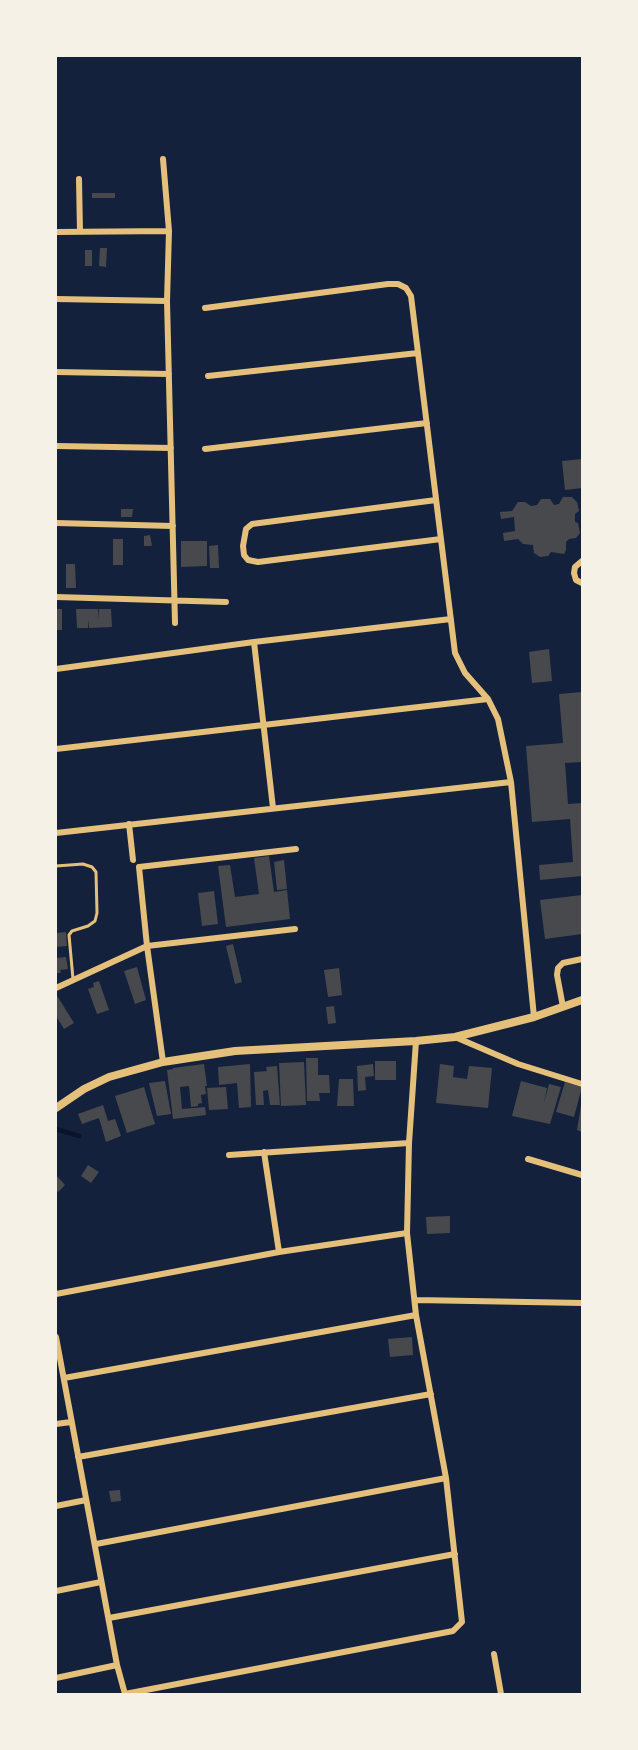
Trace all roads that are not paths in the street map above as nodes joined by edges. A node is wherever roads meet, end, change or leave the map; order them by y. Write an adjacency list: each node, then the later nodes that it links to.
1 (163, 159): 3 (street)
2 (79, 179): 5 (street)
3 (169, 231): 5 (street); 7 (street)
4 (56, 232): 5 (street)
5 (80, 232)
6 (56, 299): 7 (street)
7 (167, 301): 11 (street)
8 (205, 308): 9 (street)
9 (418, 353): 12 (street); 13 (street)
10 (56, 372): 11 (street)
11 (169, 374): 15 (street)
12 (207, 376)
13 (427, 423): 16 (street); 17 (street)
14 (56, 446): 15 (street)
15 (171, 448): 19 (street)
16 (205, 449)
17 (436, 500): 20 (street); 20 (street)
18 (56, 523): 19 (street)
19 (173, 526): 24 (street)
20 (441, 539): 26 (street)
21 (582, 561): 22 (street)
22 (582, 583)
23 (56, 597): 24 (street)
24 (175, 599): 25 (street); 27 (street)
25 (226, 602)
26 (450, 619): 28 (street); 30 (street)
27 (175, 624)
28 (254, 642): 29 (street); 31 (street)
29 (56, 669)
30 (488, 699): 31 (street); 33 (street)
31 (264, 725): 32 (street); 34 (street)
32 (56, 748)
33 (511, 782): 34 (street); 47 (street)
34 (273, 808): 35 (street)
35 (129, 824): 36 (street); 38 (street)
36 (56, 833)
37 (296, 849): 41 (street)
38 (133, 860)
39 (56, 866): 43 (lane)
40 (295, 929): 41 (street)
41 (147, 946): 43 (street); 50 (street)
42 (582, 959): 46 (street)
43 (74, 981): 44 (street)
44 (56, 988)
45 (582, 1000): 46 (street)
46 (563, 1007): 47 (street)
47 (534, 1017): 48 (street)
48 (454, 1037): 49 (street); 51 (street)
49 (416, 1041): 50 (street); 53 (street)
50 (163, 1062): 52 (street)
51 (582, 1084)
52 (56, 1108)
53 (409, 1143): 54 (street); 58 (street)
54 (264, 1152): 55 (street); 59 (street)
55 (229, 1155)
56 (528, 1159): 57 (street)
57 (582, 1175)
58 (407, 1233): 59 (street); 61 (street)
59 (279, 1252): 60 (street)
60 (56, 1294)
61 (416, 1300): 62 (street); 63 (street)
62 (582, 1303)
63 (416, 1315): 65 (street); 66 (street)
64 (56, 1340): 65 (street)
65 (64, 1378): 67 (street)
66 (431, 1394): 69 (street); 70 (street)
67 (71, 1422): 68 (street); 69 (street)
68 (56, 1424)
69 (78, 1457): 71 (street)
70 (446, 1478): 73 (street); 74 (street)
71 (86, 1500): 72 (street); 73 (street)
72 (56, 1506)
73 (96, 1544): 75 (street)
74 (455, 1554): 77 (street); 81 (street)
75 (101, 1582): 76 (street); 77 (street)
76 (56, 1592)
77 (109, 1618): 79 (street)
78 (494, 1654): 82 (street)
79 (117, 1665): 80 (street); 81 (street)
80 (56, 1678)
81 (125, 1694)
82 (501, 1695)

